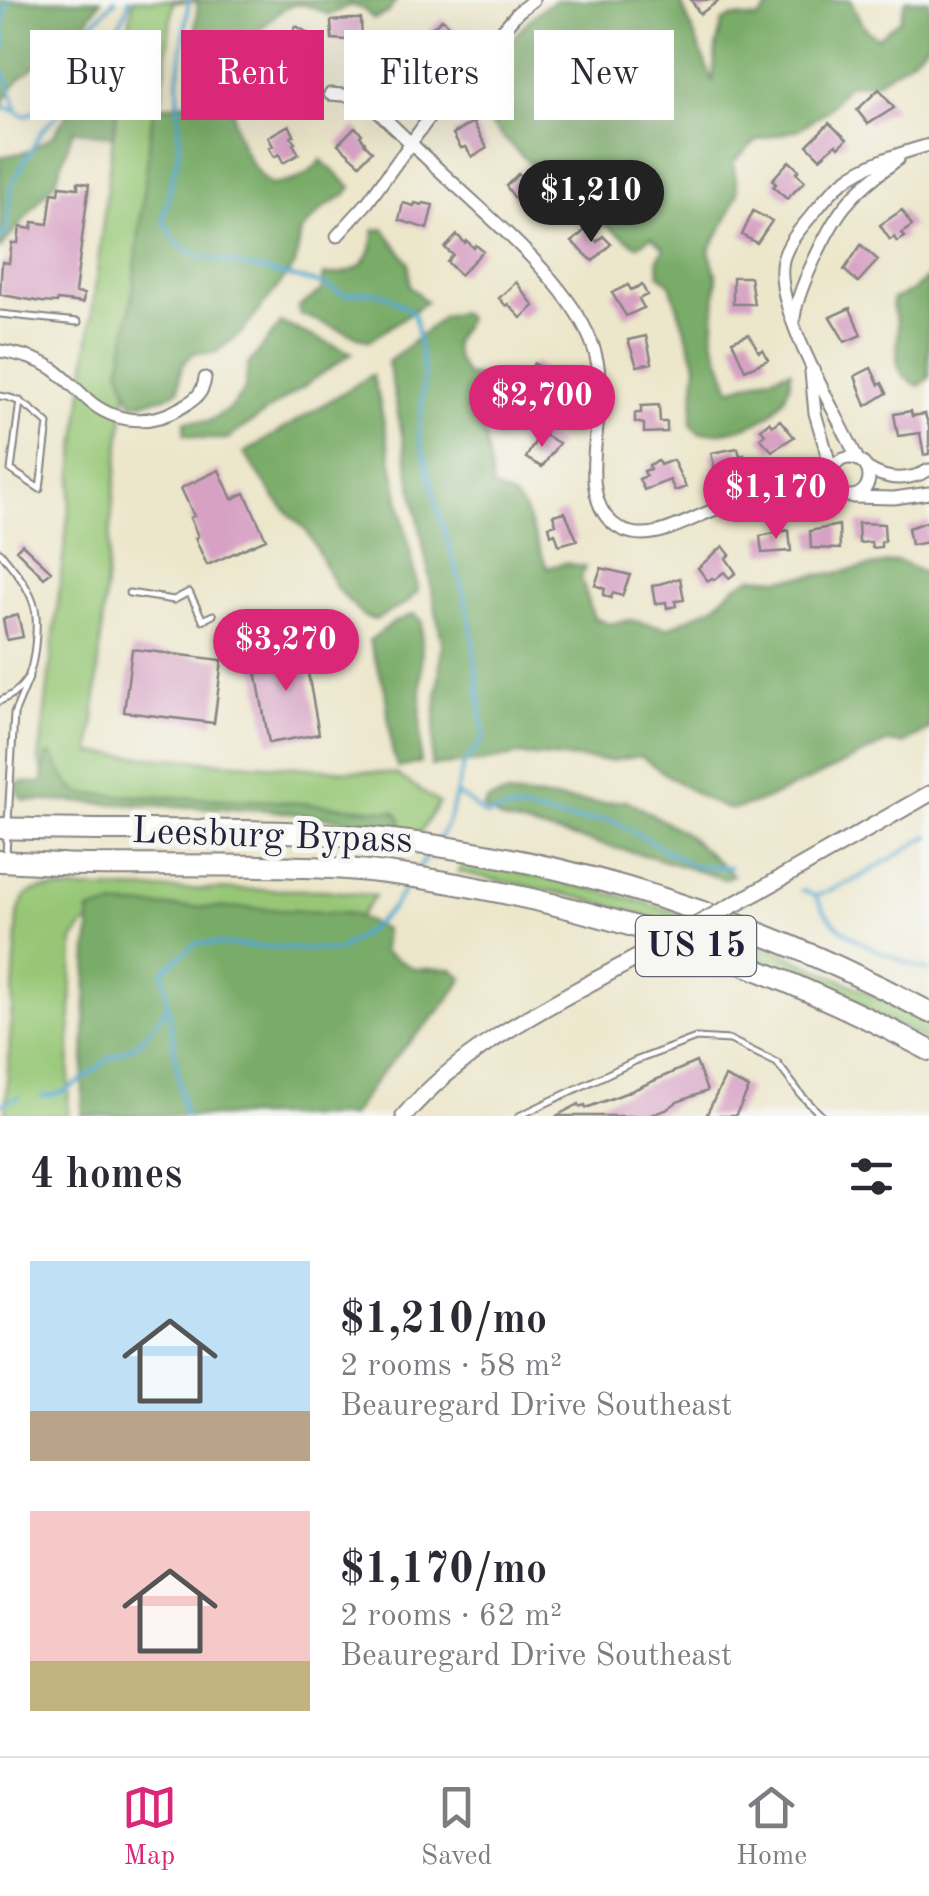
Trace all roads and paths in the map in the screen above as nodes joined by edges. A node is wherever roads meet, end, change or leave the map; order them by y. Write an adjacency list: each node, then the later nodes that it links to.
1 (533, 0): 3 (street)
2 (330, 94): 3 (street)
3 (410, 142): 6 (street); 18 (street)
4 (929, 144): 5 (street)
5 (908, 150): 9 (street); 9 (street)
6 (338, 236)
7 (0, 314): 8 (lane)
8 (78, 322)
9 (794, 324): 11 (street)
10 (0, 351): 12 (street)
11 (808, 358): 15 (street); 17 (street)
12 (205, 378)
13 (0, 396): 14 (lane)
14 (20, 401): 14 (lane)
15 (862, 464): 16 (street); 17 (street); 20 (street)
16 (929, 470)
17 (832, 471): 18 (street)
18 (834, 489): 20 (street)
19 (929, 493): 20 (street)
20 (854, 496)
21 (0, 552): 22 (lane)
22 (10, 564): 23 (lane); 26 (lane)
23 (0, 566)
24 (129, 593): 25 (lane)
25 (213, 616)
26 (29, 678): 27 (lane); 29 (lane)
27 (0, 700)
28 (929, 794): 33 (main road, bridge)
29 (4, 829): 30 (lane); 31 (highway, Leesburg Bypass / US 15)
30 (2, 864): 32 (highway, Leesburg Bypass / US 15)
31 (929, 1012)
32 (929, 1050)
33 (404, 1116)
34 (519, 1116): 35 (lane)
35 (822, 1116)

